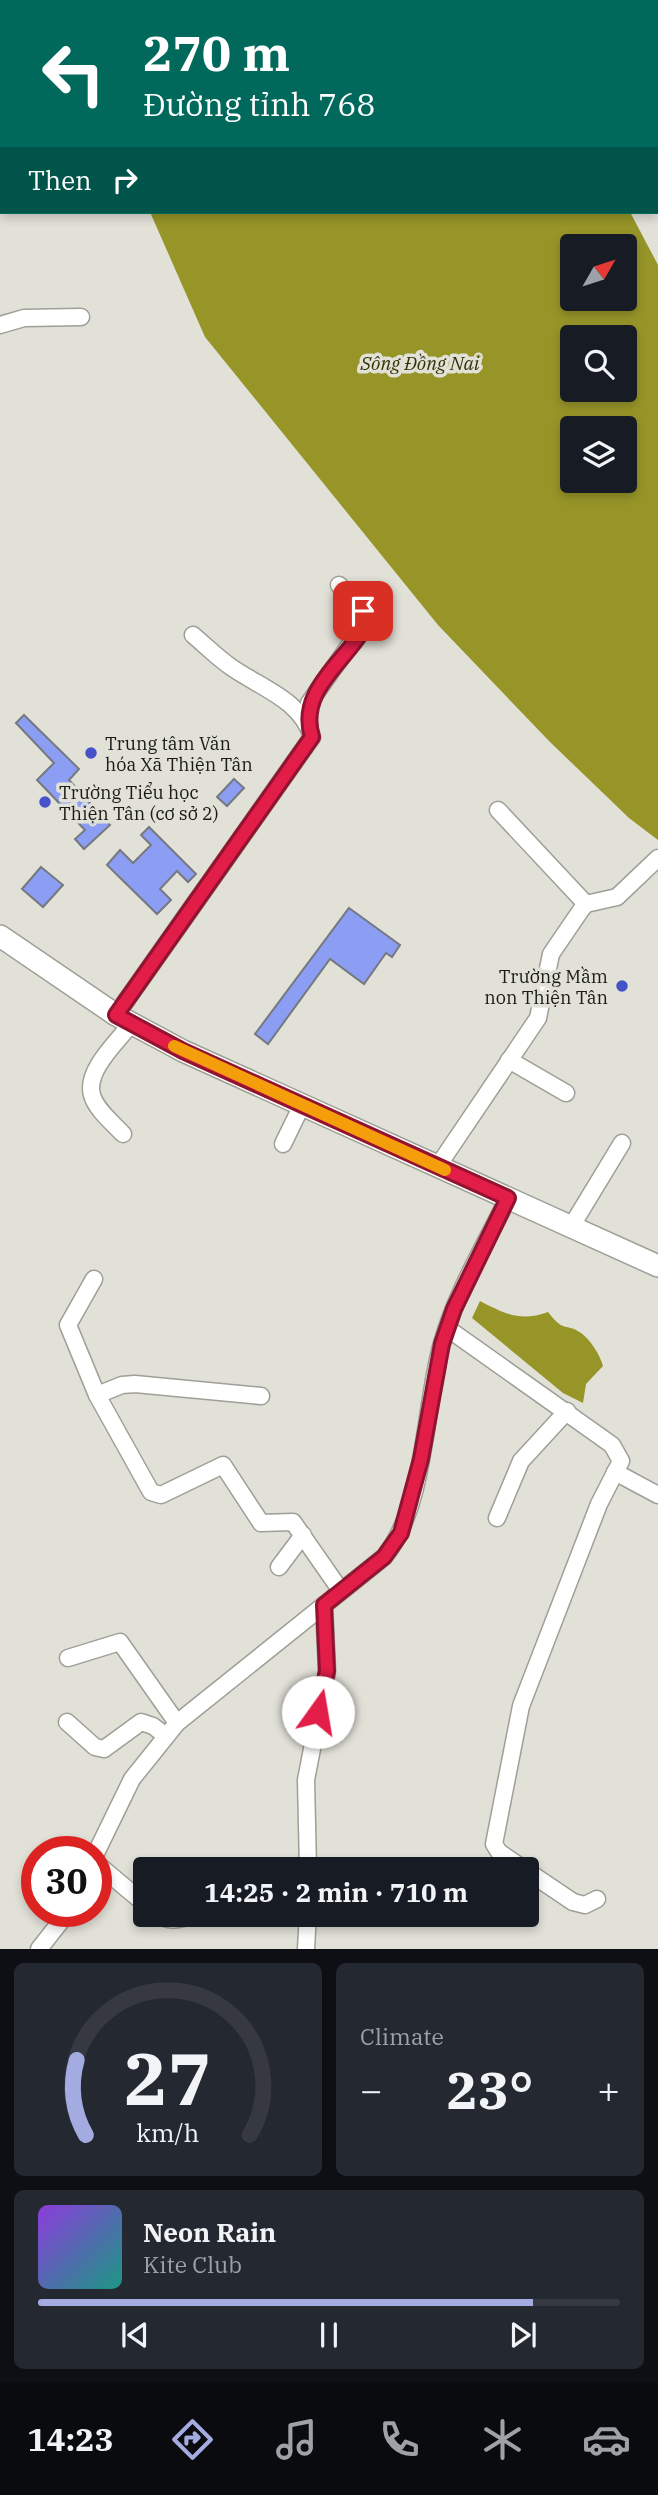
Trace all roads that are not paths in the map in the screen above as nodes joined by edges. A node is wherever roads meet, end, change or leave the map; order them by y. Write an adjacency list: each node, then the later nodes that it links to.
1 (81, 317): 2 (street)
2 (0, 325)
3 (339, 585): 5 (street)
4 (193, 635): 5 (street)
5 (307, 721): 10 (street)
6 (498, 810): 8 (street)
7 (658, 858): 8 (street)
8 (586, 904): 11 (street)
9 (0, 936): 10 (main road)
10 (123, 1020): 13 (main road); 14 (street)
11 (509, 1060): 12 (street); 17 (street)
12 (566, 1093)
13 (302, 1105): 16 (street); 17 (main road)
14 (124, 1135)
15 (622, 1143): 19 (street)
16 (284, 1144)
17 (438, 1166): 18 (main road)
18 (508, 1198): 19 (main road); 22 (street)
19 (571, 1227): 20 (main road)
20 (658, 1266)
21 (94, 1279): 23 (street)
22 (447, 1328): 25 (street); 31 (street)
23 (97, 1395): 24 (street); 29 (street)
24 (261, 1396)
25 (567, 1411): 26 (street); 28 (street)
26 (615, 1472): 27 (street); 39 (street)
27 (658, 1495)
28 (497, 1518)
29 (303, 1535): 30 (street); 31 (street)
30 (279, 1567)
31 (341, 1591): 32 (street)
32 (324, 1605): 35 (street); 38 (street)
33 (68, 1658): 35 (street)
34 (67, 1722): 36 (street)
35 (177, 1723): 36 (street)
36 (166, 1736): 37 (street)
37 (104, 1836)
38 (308, 1857)
39 (506, 1857)
40 (112, 1876): 42 (street)
41 (539, 1880): 43 (street)
42 (133, 1894)
43 (597, 1899)
44 (56, 1927): 46 (street)
45 (307, 1927): 47 (street)
46 (39, 1949)
47 (306, 1949)

